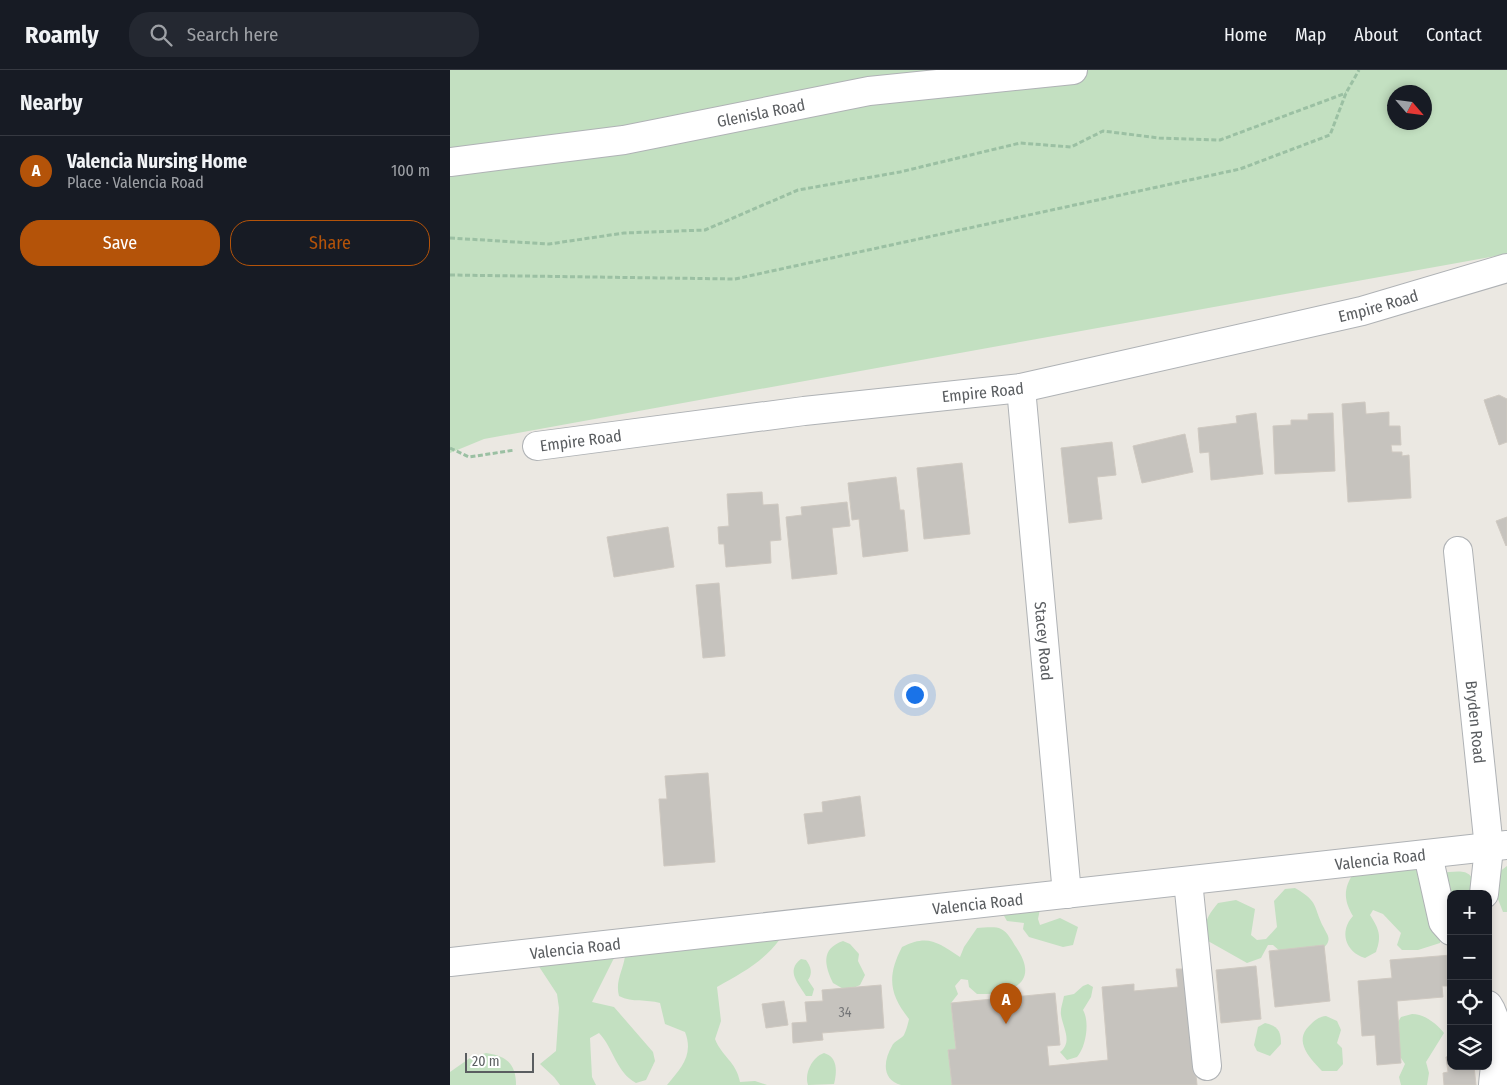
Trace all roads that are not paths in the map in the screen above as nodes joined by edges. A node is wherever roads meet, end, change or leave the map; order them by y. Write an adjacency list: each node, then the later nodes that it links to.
1 (1073, 70): 2 (street, Glenisla Road)
2 (450, 162)
3 (1507, 268): 4 (street, Empire Road)
4 (1020, 388): 5 (street, Empire Road); 11 (street, Stacey Road)
5 (538, 446)
6 (1458, 551): 7 (street, Bryden Road)
7 (1498, 847): 8 (street, Valencia Road); 10 (street, Bryden Road)
8 (1428, 855): 9 (street, Valencia Road); 12 (street)
9 (1188, 881): 11 (street, Valencia Road); 15 (street)
10 (1485, 890)
11 (1067, 894): 13 (street, Valencia Road)
12 (1447, 927)
13 (450, 962)
14 (1492, 1011): 16 (street)
15 (1208, 1066)
16 (1494, 1085)

